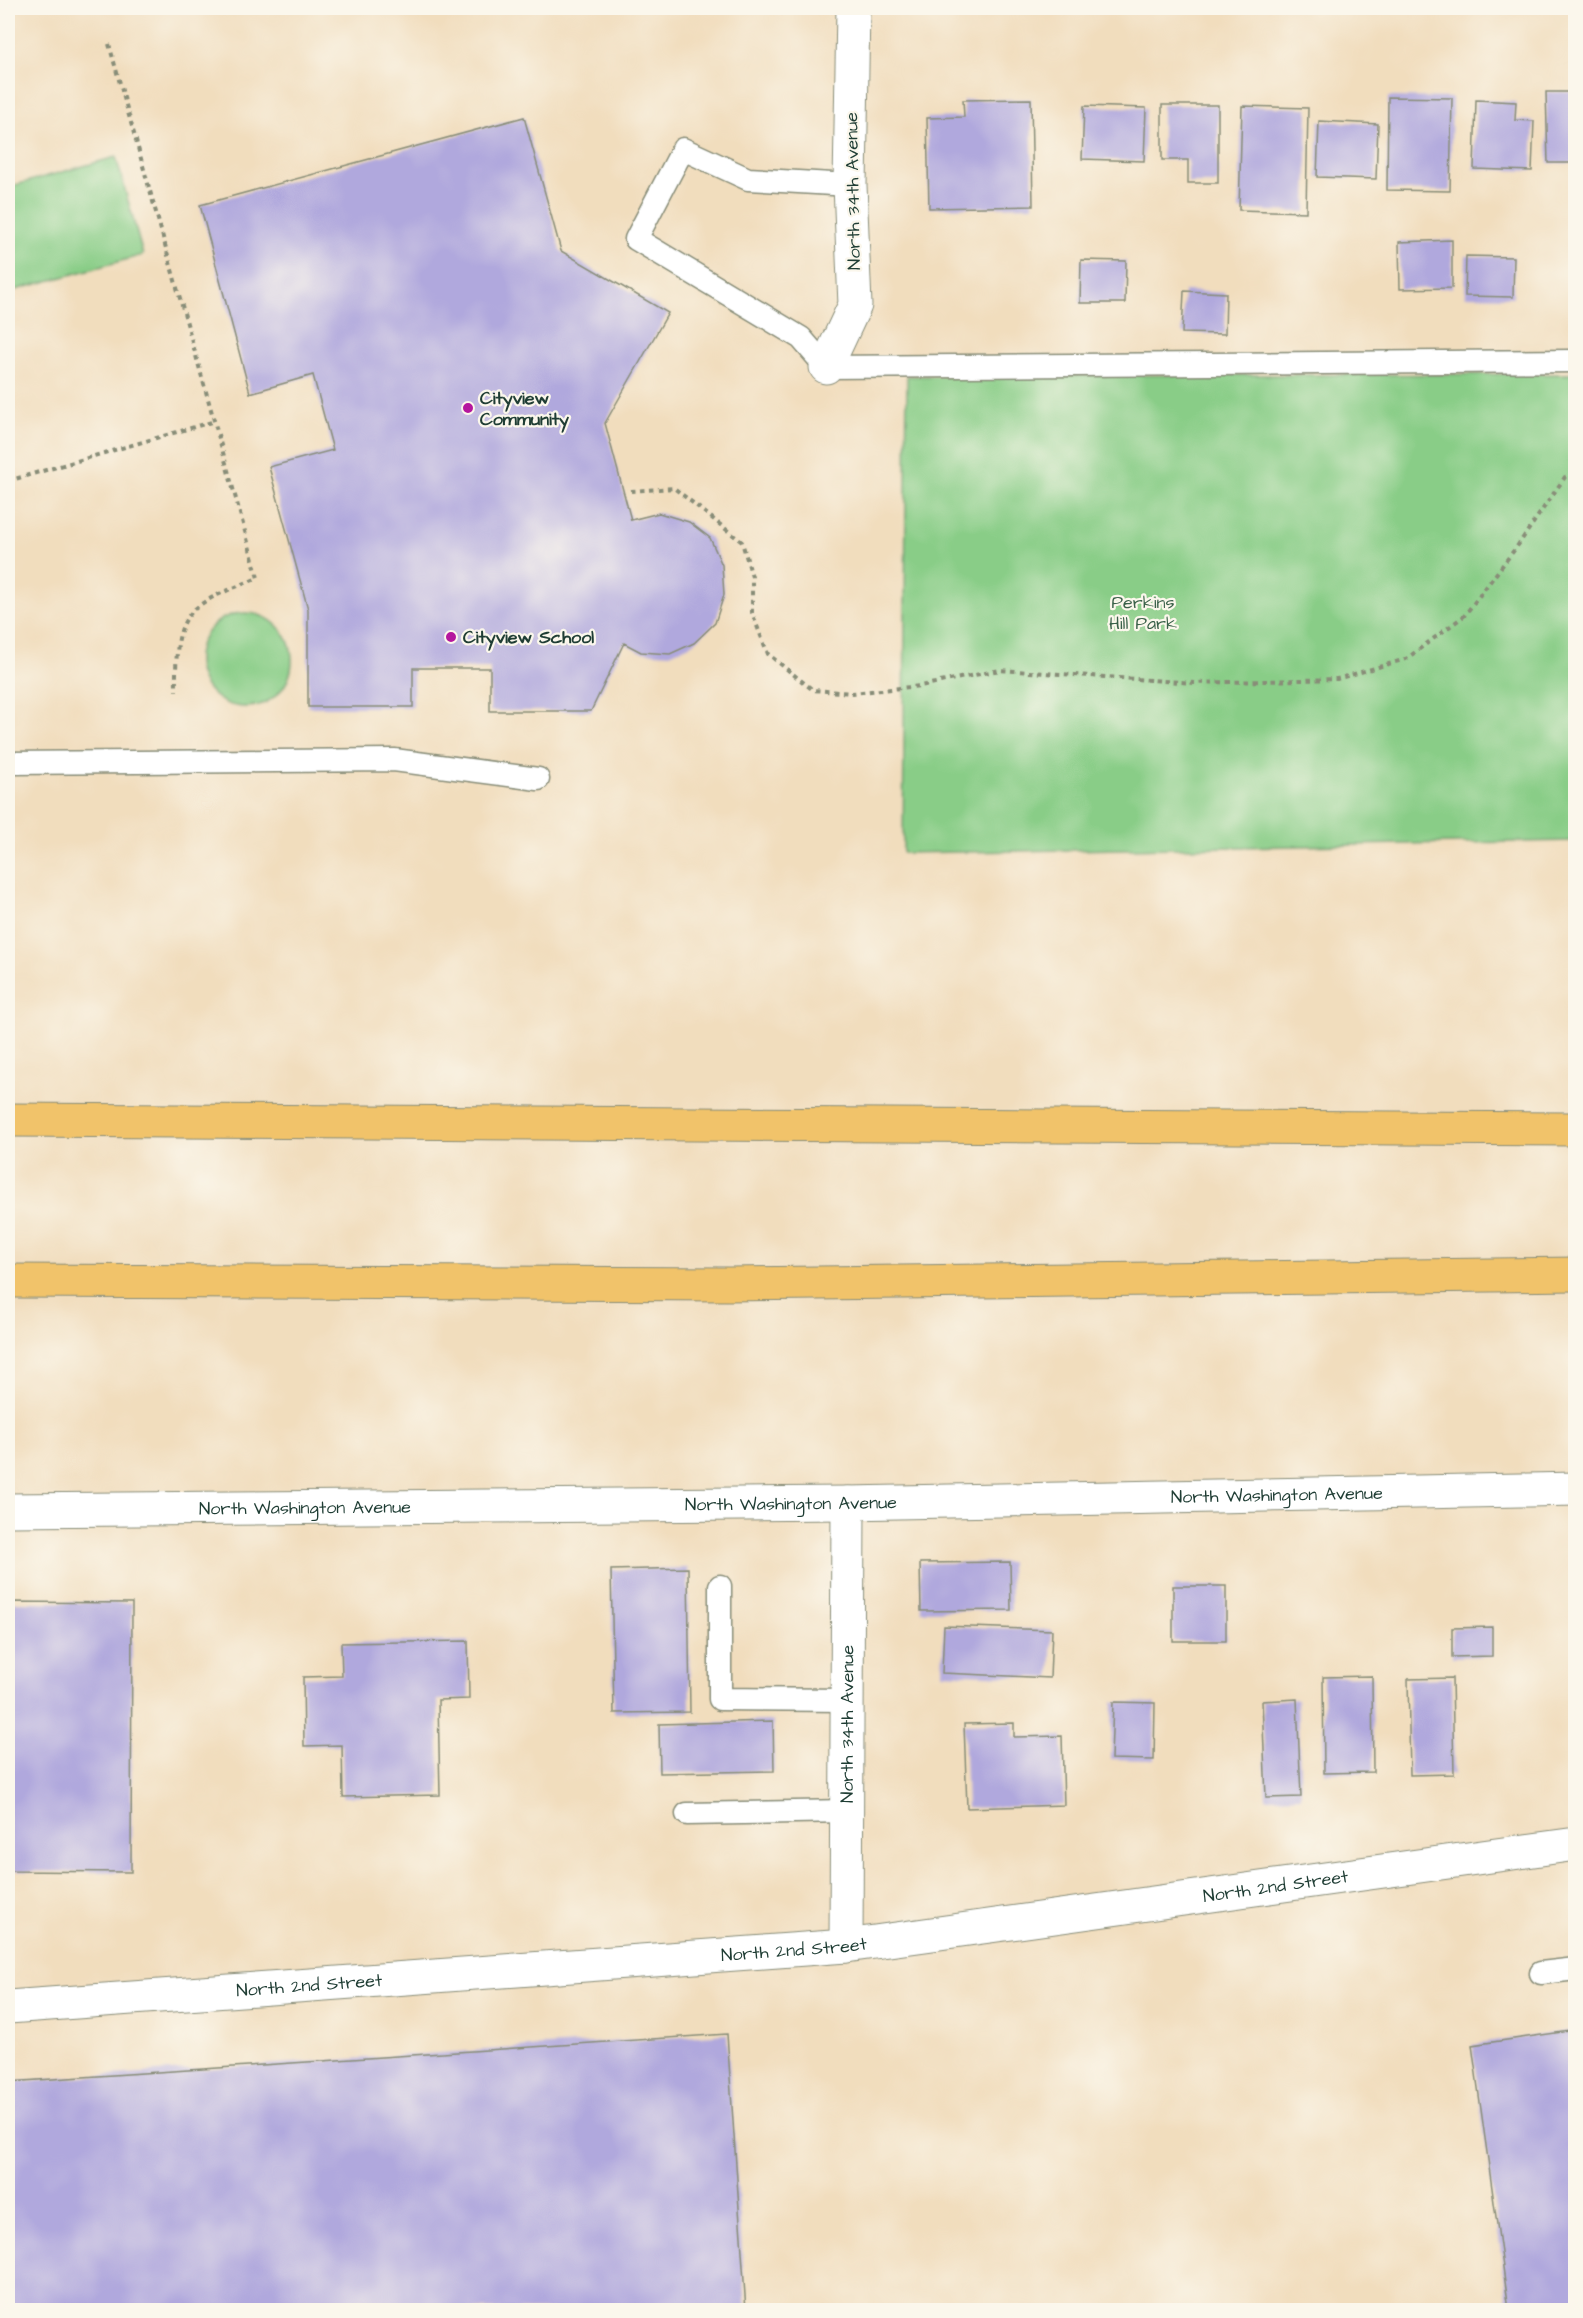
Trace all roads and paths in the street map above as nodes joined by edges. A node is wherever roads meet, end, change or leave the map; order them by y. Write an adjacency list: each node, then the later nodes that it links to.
1 (853, 8): 3 (street, North 34th Avenue)
2 (109, 44): 6 (path)
3 (850, 185): 5 (street, North 34th Avenue); 5 (lane)
4 (1575, 361): 5 (lane)
5 (826, 367)
6 (215, 421): 8 (path); 10 (path)
7 (1575, 472): 9 (path)
8 (8, 482)
9 (631, 491)
10 (176, 691)
11 (8, 763): 12 (lane)
12 (538, 779)
13 (8, 1120): 14 (highway)
14 (1575, 1129)
15 (1575, 1274): 16 (highway)
16 (8, 1281)
17 (1575, 1489): 18 (street, North Washington Avenue)
18 (848, 1503): 19 (street, North Washington Avenue); 21 (street, North 34th Avenue)
19 (8, 1510)
20 (720, 1586): 21 (lane)
21 (847, 1700): 22 (street, North 34th Avenue)
22 (847, 1811): 23 (lane); 25 (street, North 34th Avenue)
23 (687, 1814)
24 (1575, 1844): 25 (street, North 2nd Street)
25 (846, 1946): 28 (street, North 2nd Street)
26 (1575, 1969): 27 (lane)
27 (1540, 1973)
28 (8, 2007)

